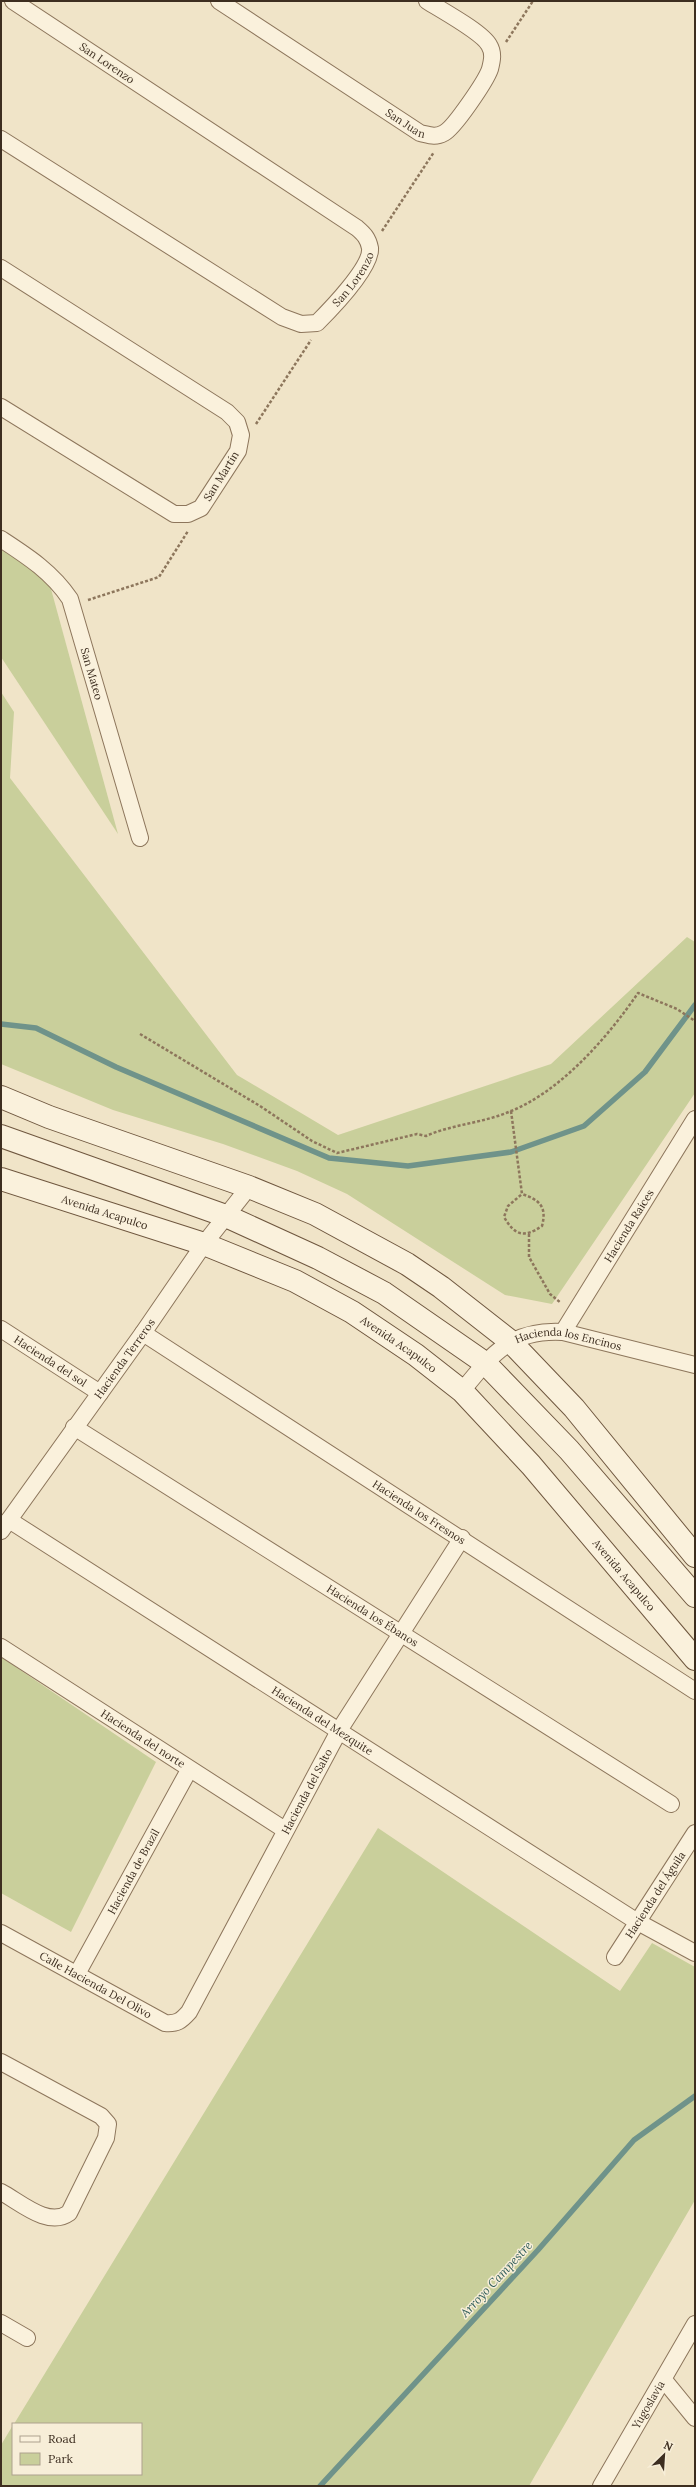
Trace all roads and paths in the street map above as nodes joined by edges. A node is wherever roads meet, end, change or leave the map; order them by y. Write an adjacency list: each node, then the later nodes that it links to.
1 (13, 1): 8 (street, San Lorenzo)
2 (219, 1): 6 (street, San Juan)
3 (427, 1): 5 (street)
4 (533, 1): 5 (path)
5 (493, 58): 6 (street, San Juan)
6 (439, 135): 8 (path)
7 (1, 140): 10 (street)
8 (369, 244): 10 (street, San Lorenzo)
9 (1, 268): 12 (street)
10 (317, 323): 12 (path)
11 (1, 407): 13 (street)
12 (241, 435): 13 (street, San Martín)
13 (188, 514): 15 (path)
14 (1, 539): 15 (street, San Mateo)
15 (72, 605): 16 (street, San Mateo)
16 (140, 838)
17 (694, 1020): 20 (path)
18 (140, 1034): 20 (path)
19 (1, 1097): 24 (street)
20 (512, 1111): 25 (path)
21 (695, 1120): 29 (street, Hacienda Raíces)
22 (1, 1136): 26 (street)
23 (1, 1179): 28 (street, Avenida Acapulco)
24 (249, 1187): 26 (street, Hacienda Terreros); 33 (street)
25 (522, 1194): 27 (path); 27 (path)
26 (226, 1216): 28 (street, Hacienda Terreros); 35 (street)
27 (529, 1234): 29 (path)
28 (204, 1244): 32 (street, Hacienda Terreros); 36 (street, Avenida Acapulco)
29 (575, 1313): 31 (street, Hacienda Raíces)
30 (1, 1329): 37 (street, Hacienda del sol)
31 (563, 1332): 33 (street, Hacienda los Encinos); 34 (street, Hacienda los Encinos)
32 (143, 1333): 37 (street, Hacienda Terreros); 40 (street, Hacienda los Fresnos)
33 (510, 1341): 35 (street, Hacienda los Encinos); 41 (street)
34 (693, 1361)
35 (485, 1363): 36 (street, Hacienda los Encinos); 42 (street)
36 (462, 1391): 45 (street, Avenida Acapulco)
37 (100, 1393): 38 (street, Hacienda Terreros)
38 (74, 1428): 39 (street, Hacienda Terreros); 43 (street, Hacienda los Ébanos)
39 (5, 1526): 47 (street, Hacienda del Mezquite)
40 (462, 1538): 43 (street, Hacienda del Salto); 46 (street, Hacienda los Fresnos)
41 (695, 1556)
42 (695, 1596)
43 (401, 1634): 47 (street, Hacienda del Salto); 49 (street, Hacienda los Ébanos)
44 (1, 1647): 48 (street, Hacienda del norte)
45 (695, 1658)
46 (695, 1691)
47 (340, 1729): 50 (street, Hacienda del Salto); 52 (street, Hacienda del Mezquite)
48 (189, 1770): 50 (street, Hacienda del norte); 56 (street, Hacienda de Brazil)
49 (671, 1804)
50 (285, 1830): 57 (street, Hacienda del Salto)
51 (695, 1833): 52 (street, Hacienda del Águila)
52 (636, 1921): 54 (street, Hacienda del Mezquite); 55 (street, Hacienda del Águila)
53 (1, 1933): 56 (street, Calle Hacienda Del Olivo)
54 (695, 1953)
55 (615, 1957)
56 (77, 1974): 57 (street, Calle Hacienda Del Olivo)
57 (189, 2012)
58 (1, 2062): 59 (street)
59 (1, 2192)
60 (1, 2323): 62 (street)
61 (695, 2324): 63 (street, Yugoslavia)
62 (27, 2338)
63 (664, 2380): 64 (street); 65 (street, Yugoslavia)
64 (695, 2418)
65 (601, 2486)

